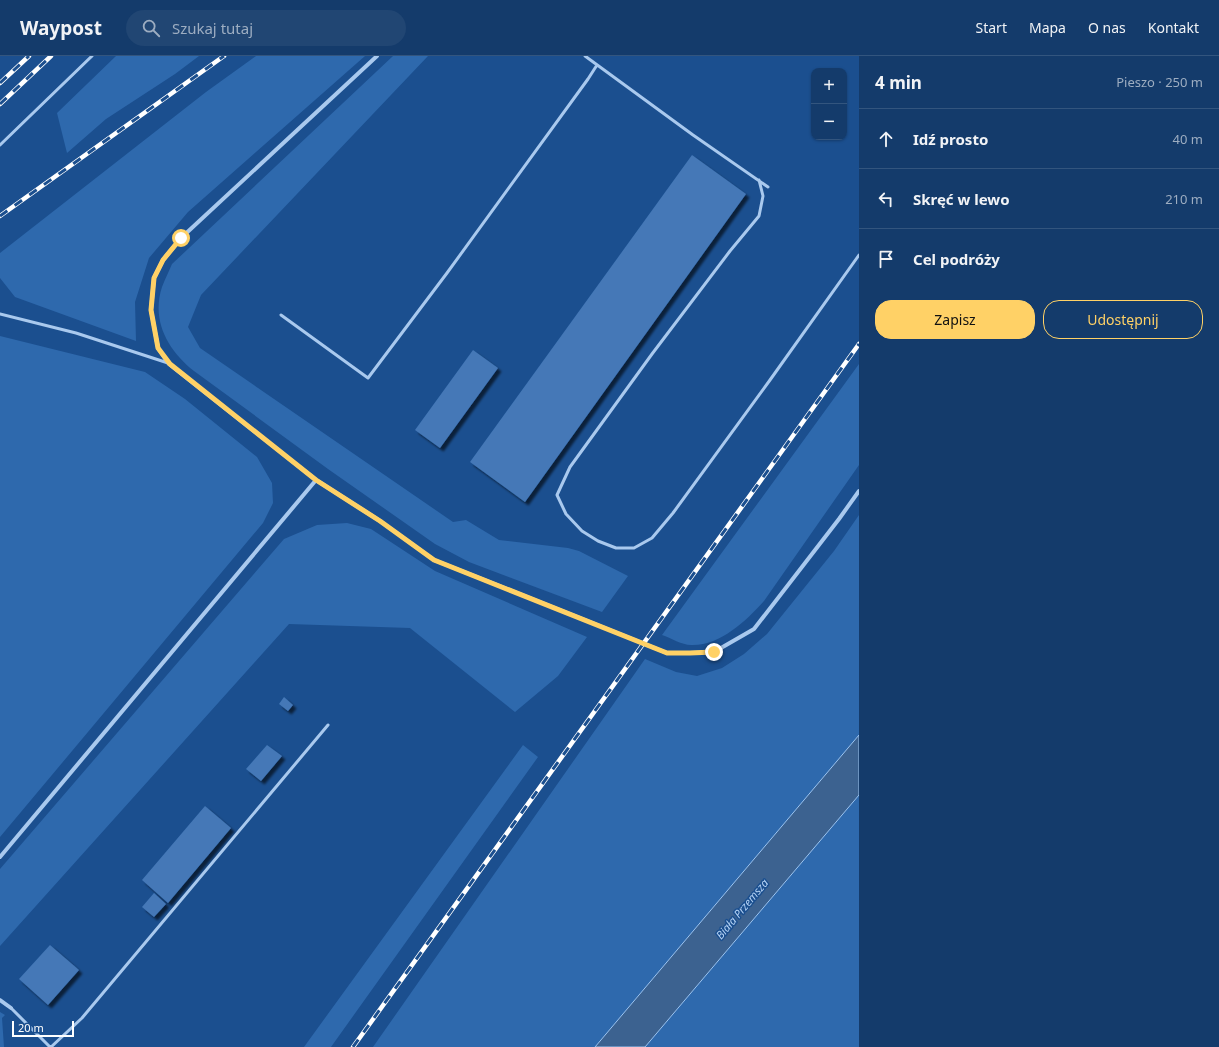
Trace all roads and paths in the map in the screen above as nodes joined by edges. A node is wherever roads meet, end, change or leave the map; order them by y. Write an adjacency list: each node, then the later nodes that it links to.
1 (92, 56): 5 (lane)
2 (377, 56): 11 (street)
3 (585, 56): 4 (lane)
4 (597, 65): 6 (lane); 10 (lane)
5 (0, 144)
6 (758, 180): 7 (lane); 8 (lane)
7 (768, 187)
8 (859, 255)
9 (0, 314): 11 (lane)
10 (281, 315)
11 (170, 364): 12 (street)
12 (316, 480): 13 (street, bridge); 15 (street)
13 (859, 491)
14 (328, 725): 18 (lane)
15 (0, 857)
16 (0, 1000): 17 (street)
17 (11, 1008): 18 (lane)
18 (51, 1047)

